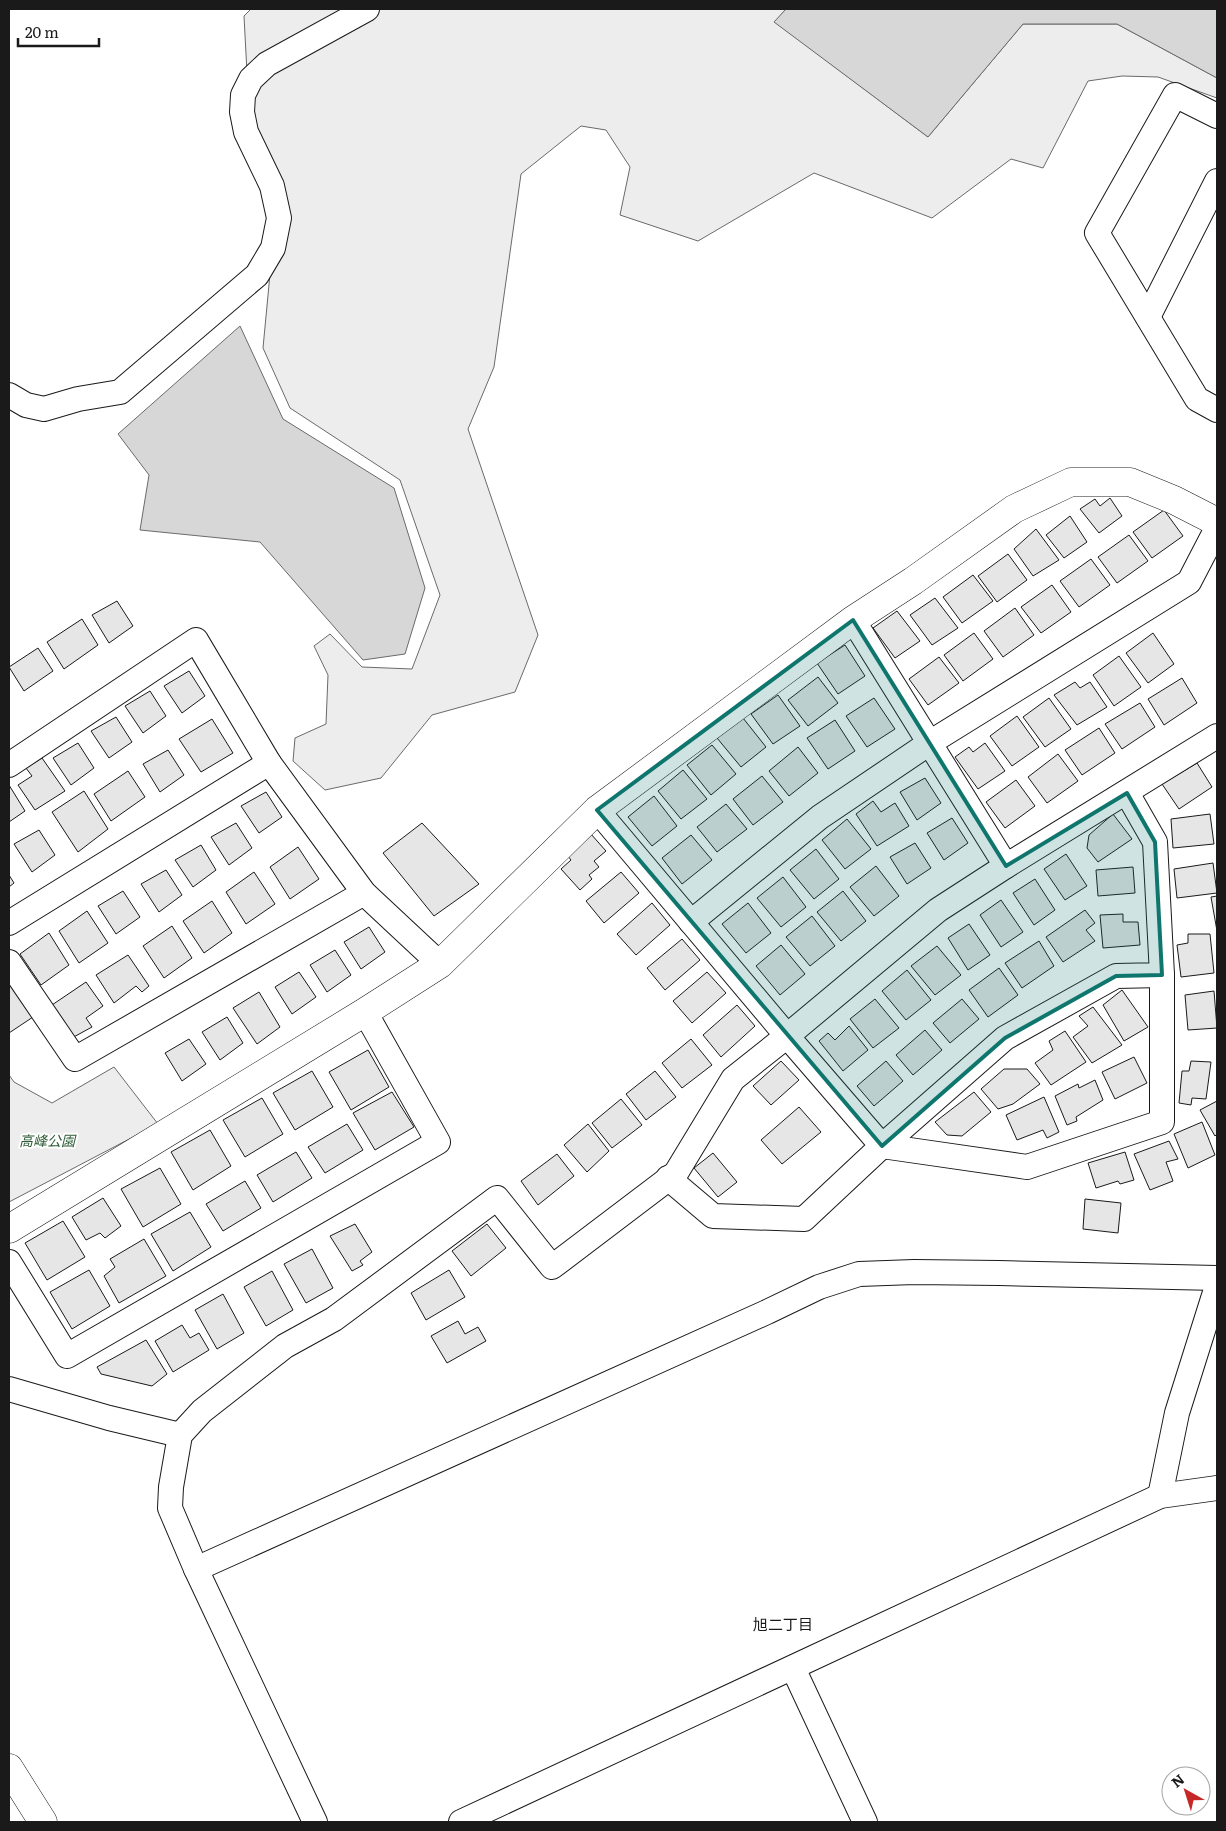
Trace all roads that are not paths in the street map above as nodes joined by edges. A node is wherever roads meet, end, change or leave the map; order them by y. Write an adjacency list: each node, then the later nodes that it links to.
1 (367, 9): 5 (street)
2 (1217, 116): 4 (street)
3 (1217, 181): 4 (street)
4 (1148, 317): 6 (street)
5 (9, 395)
6 (1217, 410)
7 (1217, 522): 9 (street)
8 (1217, 528): 11 (street)
9 (853, 620): 11 (street); 15 (street)
10 (1217, 736): 14 (street)
11 (931, 742): 16 (street); 18 (street)
12 (269, 763): 13 (street); 17 (street); 19 (street)
13 (9, 765)
14 (1127, 793): 16 (street); 22 (street)
15 (597, 810): 18 (street); 21 (street)
16 (1006, 866): 24 (street)
17 (364, 893): 20 (street); 21 (street)
18 (691, 922): 24 (street)
19 (9, 923)
20 (9, 962)
21 (440, 964): 23 (street)
22 (1162, 974): 25 (street); 25 (street)
23 (365, 1012): 27 (street); 28 (street)
24 (787, 1036): 25 (street); 26 (street)
25 (882, 1146): 26 (street)
26 (668, 1178): 32 (street)
27 (9, 1229)
28 (9, 1262)
29 (1217, 1278): 35 (street)
30 (1217, 1286): 34 (street)
31 (9, 1389): 32 (street)
32 (180, 1435): 35 (street)
33 (1217, 1488): 34 (street)
34 (1160, 1496): 36 (street)
35 (196, 1570): 39 (street)
36 (793, 1668): 40 (street); 41 (street)
37 (9, 1768): 38 (street)
38 (43, 1822)
39 (315, 1822)
40 (461, 1822)
41 (865, 1822)

